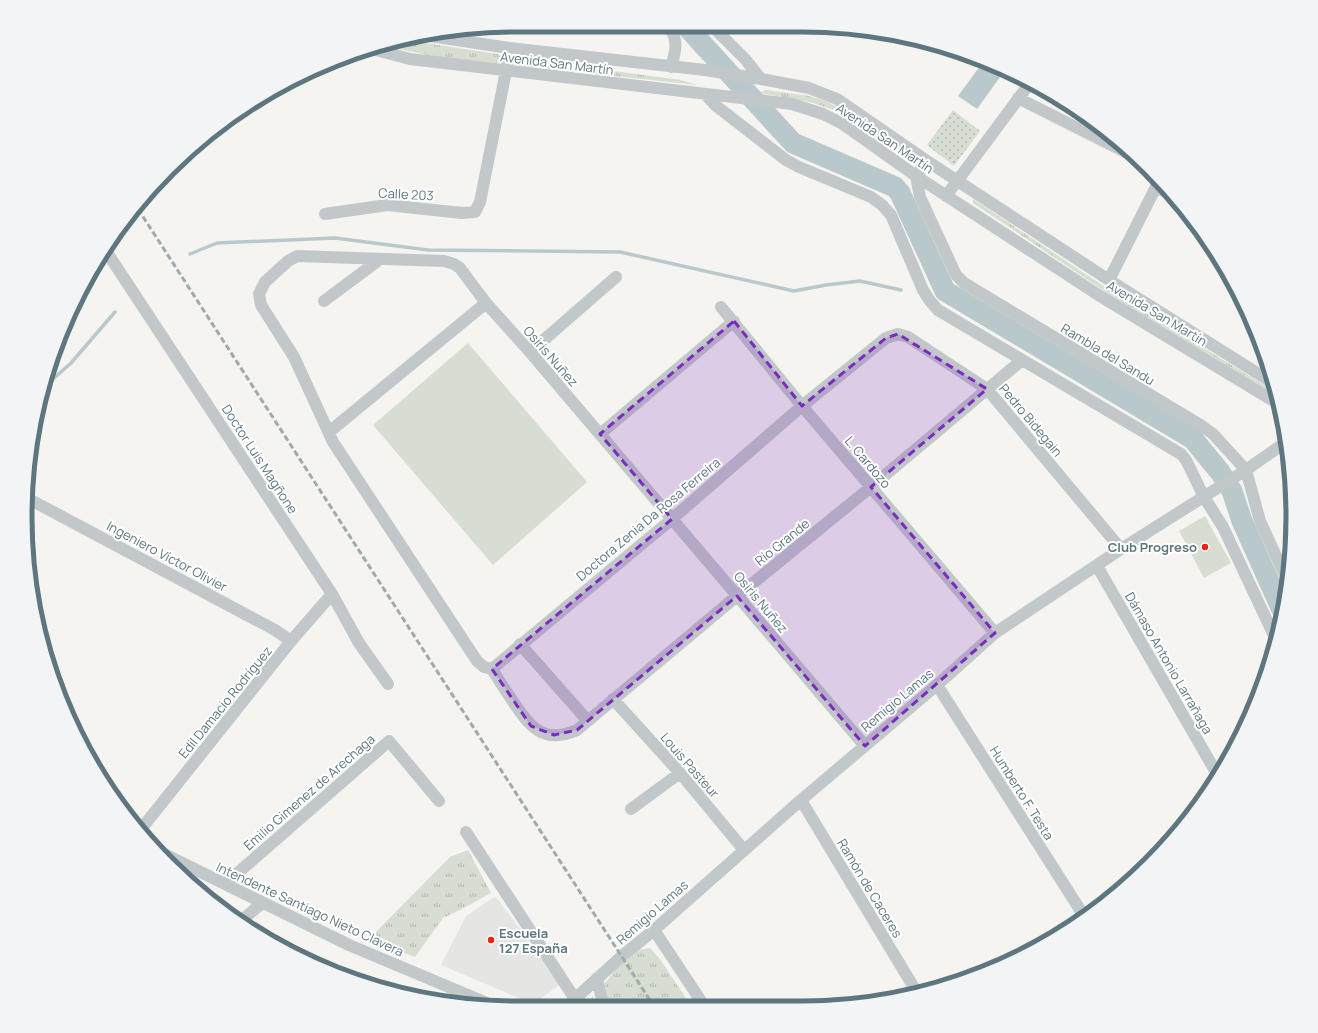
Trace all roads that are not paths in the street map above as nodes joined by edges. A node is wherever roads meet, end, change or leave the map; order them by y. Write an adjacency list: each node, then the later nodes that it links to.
1 (673, 32): 6 (street)
2 (718, 32): 8 (street)
3 (442, 38): 4 (street, Avenida San Martín)
4 (509, 48): 6 (street, Avenida San Martín); 7 (street)
5 (382, 52): 7 (street, Avenida San Martín)
6 (671, 67): 8 (street, Avenida San Martín)
7 (506, 71): 10 (street, Avenida San Martín); 18 (street, Calle 203)
8 (761, 79): 13 (street, Avenida San Martín)
9 (1026, 88): 11 (street)
10 (709, 94): 14 (street, Avenida San Martín); 29 (street)
11 (1018, 98): 12 (street); 15 (street)
12 (1114, 146)
13 (928, 160): 14 (street); 15 (street, Avenida San Martín)
14 (916, 176): 17 (street, Avenida San Martín); 37 (street, Rambla del Sandu)
15 (957, 180): 17 (street); 22 (street, Avenida San Martín)
16 (1156, 187): 22 (street)
17 (946, 196): 32 (street, Avenida San Martín)
18 (325, 214)
19 (109, 255): 45 (street, Doctor Luis Magñone)
20 (379, 260): 23 (street); 24 (street, Osiris Nuñez); 34 (street, Osiris Nuñez)
21 (616, 277): 28 (street)
22 (1109, 280): 30 (street, Avenida San Martín)
23 (324, 301)
24 (486, 303): 28 (street, Osiris Nuñez); 34 (street)
25 (722, 306): 26 (street, L. Cardozo)
26 (734, 321): 33 (street, L. Cardozo); 35 (street)
27 (898, 334): 31 (street, Pedro Bidegain); 33 (street, Doctora Zenia Da Rosa Ferreira)
28 (530, 352): 35 (street, Osiris Nuñez)
29 (1022, 360): 31 (street, Río Grande); 39 (street)
30 (1265, 378)
31 (987, 389): 38 (street, Río Grande); 42 (street, Pedro Bidegain)
32 (1271, 399)
33 (802, 406): 38 (street, L. Cardozo); 41 (street, Doctora Zenia Da Rosa Ferreira)
34 (329, 432): 51 (street, Osiris Nuñez)
35 (600, 434): 41 (street, Osiris Nuñez)
36 (1281, 446): 37 (street, Remigio Lamas)
37 (1243, 472): 39 (street, Remigio Lamas); 44 (street, Rambla del Sandu)
38 (871, 487): 46 (street, Río Grande); 48 (street, L. Cardozo)
39 (1208, 495): 42 (street, Remigio Lamas); 47 (street)
40 (32, 501): 49 (street, Ingeniero Víctor Olivier)
41 (672, 519): 46 (street, Osiris Nuñez); 50 (street, Doctora Zenia Da Rosa Ferreira)
42 (1121, 549): 43 (street, Remigio Lamas)
43 (1097, 566): 48 (street, Remigio Lamas); 57 (street, Dámaso Antonio Larrañaga)
44 (1283, 571)
45 (332, 594): 49 (street, Edil Damacio Rodríguez); 52 (street, Doctor Luis Magñone)
46 (737, 596): 54 (street, Río Grande); 56 (street, Osiris Nuñez)
47 (1272, 631)
48 (996, 633): 53 (street, Remigio Lamas)
49 (291, 641): 62 (street, Edil Damacio Rodríguez)
50 (520, 644): 51 (street, Doctora Zenia Da Rosa Ferreira); 55 (street)
51 (492, 669): 55 (street, Río Grande)
52 (388, 684)
53 (937, 685): 56 (street, Remigio Lamas); 68 (street, Humberto F. Testa)
54 (613, 699): 55 (street, Río Grande); 58 (street, Louis Pasteur)
55 (588, 721)
56 (865, 746): 59 (street, Remigio Lamas)
57 (1214, 769)
58 (680, 773): 61 (street); 64 (street, Louis Pasteur)
59 (801, 800): 64 (street, Remigio Lamas); 72 (street, Ramón de Caceres)
60 (439, 801): 66 (street, Emilio Gimenez de Arechaga)
61 (631, 810)
62 (144, 826)
63 (466, 832): 74 (street)
64 (744, 850): 70 (street, Remigio Lamas)
65 (174, 859): 66 (street, Intendente Santiago Nieto Clavera)
66 (225, 884): 67 (street, Intendente Santiago Nieto Clavera)
67 (262, 903): 69 (street); 73 (street, Intendente Santiago Nieto Clavera)
68 (1081, 912)
69 (245, 918)
70 (654, 930): 71 (street, Remigio Lamas); 76 (street)
71 (597, 978): 74 (street, Remigio Lamas); 75 (street)
72 (914, 987)
73 (478, 999)
74 (575, 999)
75 (602, 1001)
76 (701, 1001)

